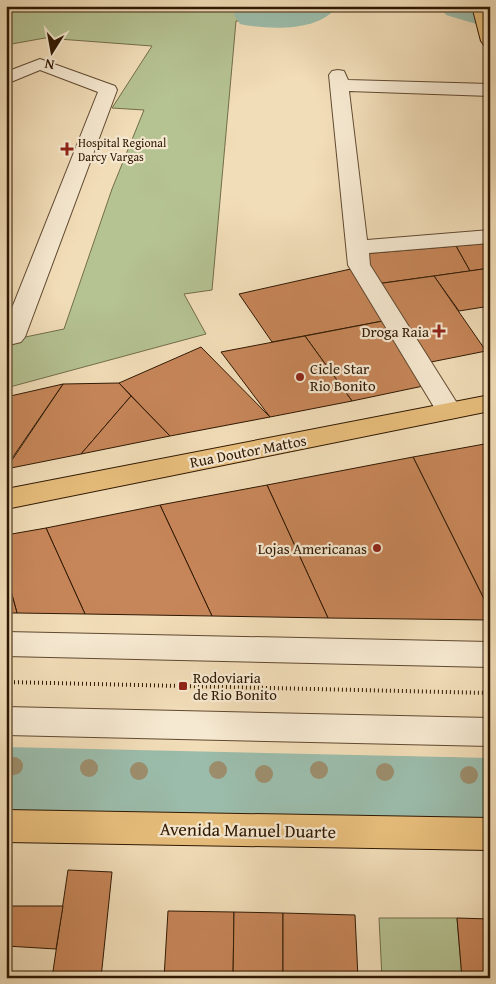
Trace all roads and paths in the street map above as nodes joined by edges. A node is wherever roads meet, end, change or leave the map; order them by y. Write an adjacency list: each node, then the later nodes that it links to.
1 (481, 11): 2 (main road)
2 (490, 41)
3 (6, 79): 7 (street)
4 (490, 90): 6 (street)
5 (490, 236): 6 (street)
6 (357, 244): 9 (street)
7 (6, 336)
8 (490, 403): 9 (main road, Rua Doutor Mattos)
9 (449, 411): 10 (main road, Rua Doutor Mattos)
10 (6, 499)
11 (6, 644): 12 (street)
12 (490, 655)
13 (6, 682): 14 (path)
14 (490, 694)
15 (6, 722): 16 (street)
16 (490, 732)
17 (6, 826): 18 (main road, Avenida Manuel Duarte)
18 (490, 834)

